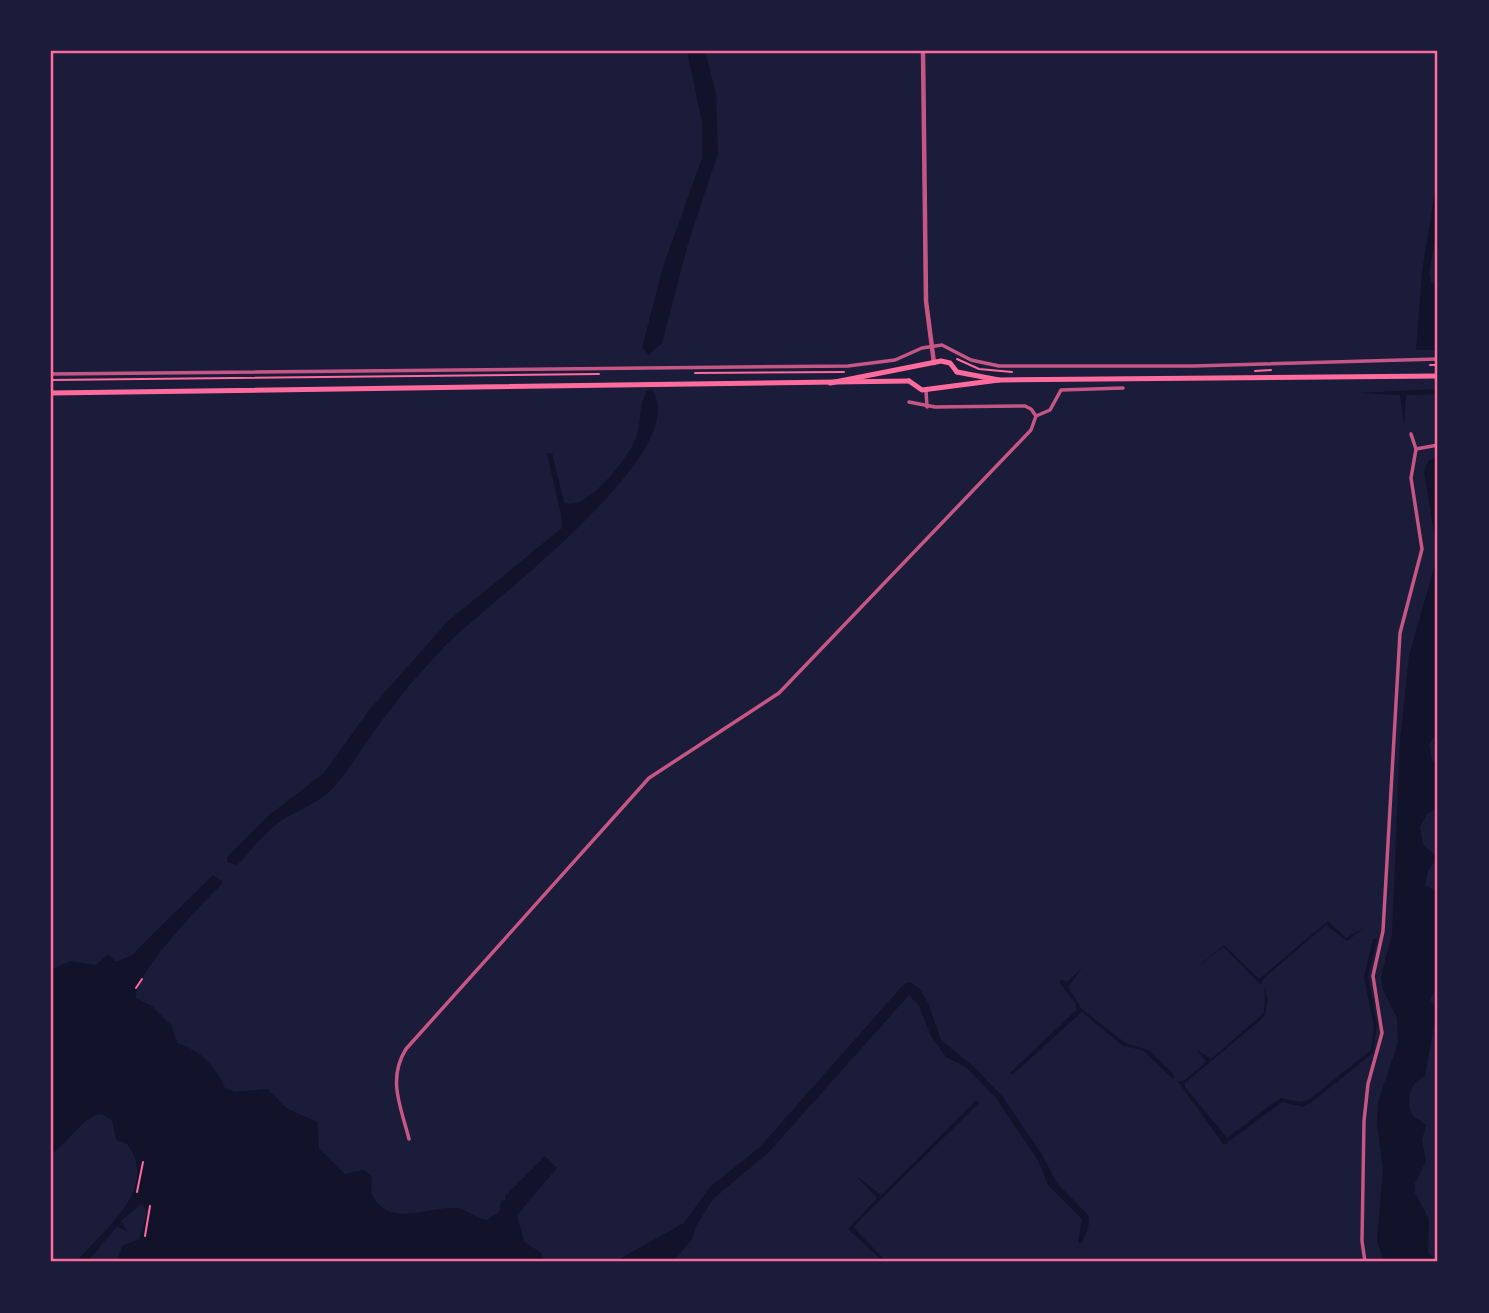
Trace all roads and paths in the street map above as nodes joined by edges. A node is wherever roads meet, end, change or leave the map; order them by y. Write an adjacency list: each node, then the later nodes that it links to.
1 (923, 51): 2 (street)
2 (931, 346): 3 (street); 4 (street); 9 (street)
3 (1438, 359)
4 (934, 363): 5 (main road); 7 (main road)
5 (918, 366): 14 (main road); 15 (main road)
6 (851, 371): 8 (path)
7 (957, 372): 13 (main road); 16 (main road)
8 (687, 373)
9 (51, 374)
10 (601, 374): 12 (path)
11 (1438, 376): 13 (main road)
12 (51, 380)
13 (999, 380): 16 (main road)
14 (909, 381): 15 (main road); 18 (main road)
15 (830, 383): 19 (main road)
16 (947, 386): 18 (main road)
17 (1122, 388): 22 (street)
18 (926, 390): 21 (street)
19 (51, 393)
20 (909, 402): 21 (street)
21 (927, 407): 22 (street)
22 (1036, 416): 28 (street)
23 (1411, 434): 25 (street)
24 (1438, 445): 25 (street)
25 (1416, 449): 33 (street)
26 (142, 979): 27 (path)
27 (136, 988)
28 (410, 1139)
29 (143, 1162): 30 (path)
30 (138, 1192)
31 (150, 1206): 32 (path)
32 (145, 1236)
33 (1365, 1262)

